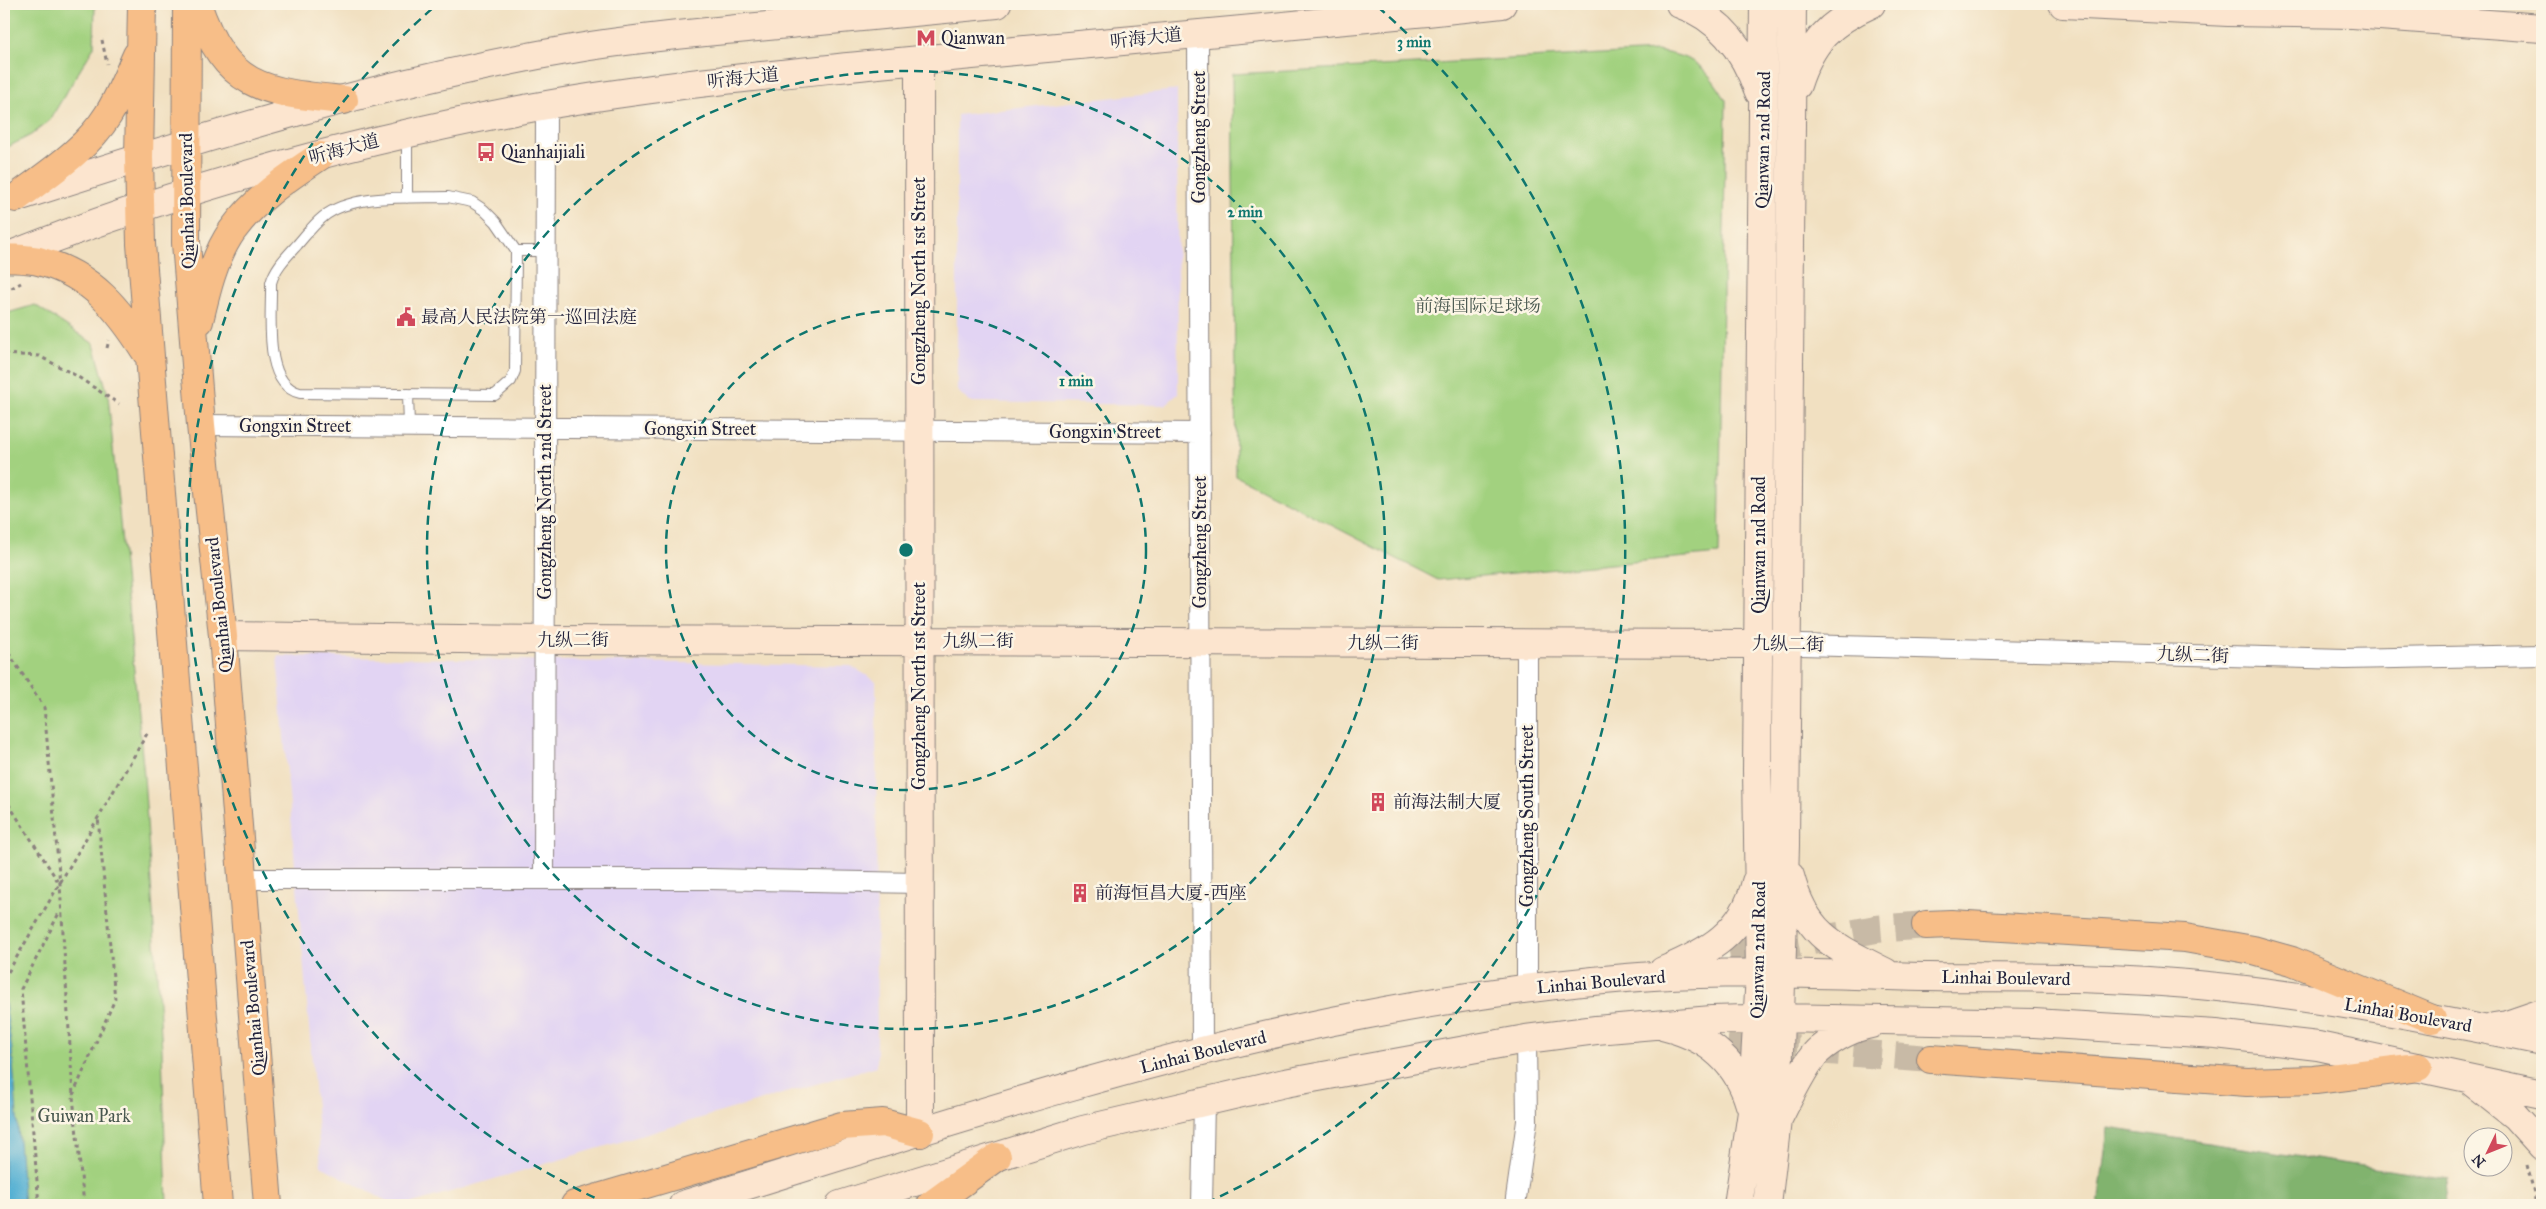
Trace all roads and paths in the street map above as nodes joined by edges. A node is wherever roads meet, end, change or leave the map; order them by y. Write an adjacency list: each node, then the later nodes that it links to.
1 (142, 4): 13 (main road)
2 (187, 4): 20 (main road, Qianhai Boulevard)
3 (197, 4): 15 (main road)
4 (997, 4): 15 (main road)
5 (1502, 4): 12 (main road, 听海大道)
6 (1680, 4): 17 (main road)
7 (1764, 4): 17 (main road, Qianwan 2nd Road)
8 (1792, 4): 18 (main road, Qianwan 2nd Road)
9 (1871, 4): 18 (main road)
10 (2064, 4): 11 (main road)
11 (2542, 28)
12 (1198, 33): 14 (main road, 听海大道); 39 (street, Gongzheng Street)
13 (142, 42): 22 (main road); 25 (main road)
14 (919, 60): 16 (main road, 听海大道); 38 (main road, Gongzheng North 1st Street)
15 (344, 100): 20 (main road)
16 (546, 106): 19 (main road, 听海大道); 28 (street, Gongzheng North 2nd Street)
17 (1763, 113): 45 (main road, Qianwan 2nd Road)
18 (1791, 116): 46 (main road, Qianwan 2nd Road)
19 (407, 133): 21 (main road, 听海大道); 24 (lane)
20 (185, 144): 22 (main road); 23 (main road, Qianhai Boulevard)
21 (320, 156): 23 (main road, 听海大道); 30 (main road)
22 (139, 157): 25 (main road); 26 (main road)
23 (185, 194): 26 (main road, 听海大道); 30 (main road, Qianhai Boulevard)
24 (407, 198): 27 (lane); 33 (lane)
25 (10, 200)
26 (140, 208): 29 (main road, 听海大道); 32 (main road)
27 (516, 251): 28 (lane); 33 (lane)
28 (546, 251): 37 (street, Gongzheng North 2nd Street)
29 (4, 258): 32 (main road)
30 (194, 345): 35 (main road, Qianhai Boulevard)
31 (4, 354): 34 (path)
32 (148, 356): 86 (main road)
33 (408, 394): 36 (lane)
34 (119, 404)
35 (201, 425): 36 (street, Gongxin Street); 40 (main road, Qianhai Boulevard)
36 (409, 426): 37 (street, Gongxin Street)
37 (545, 428): 38 (street, Gongxin Street); 41 (street, Gongzheng North 2nd Street)
38 (919, 431): 39 (street, Gongxin Street); 42 (main road, Gongzheng North 1st Street)
39 (1200, 433): 43 (street, Gongzheng Street)
40 (223, 636): 41 (main road, 九纵二街); 54 (main road, Qianhai Boulevard)
41 (545, 640): 42 (main road, 九纵二街); 55 (street, Gongzheng North 2nd Street)
42 (919, 641): 43 (main road, 九纵二街); 56 (main road, Gongzheng North 1st Street)
43 (1200, 642): 44 (main road, 九纵二街); 73 (street, Gongzheng Street)
44 (1527, 643): 45 (main road, 九纵二街); 64 (street, Gongzheng South Street)
45 (1758, 644): 46 (street, 九纵二街); 53 (main road, Qianwan 2nd Road)
46 (1787, 644): 48 (street, 九纵二街); 52 (main road, Qianwan 2nd Road)
47 (4, 646): 57 (path)
48 (2542, 655)
49 (148, 732): 51 (path)
50 (4, 797): 57 (path)
51 (98, 817): 57 (path); 78 (path)
52 (1785, 845): 60 (main road, Qianwan 2nd Road); 62 (main road)
53 (1760, 866): 60 (main road, Qianwan 2nd Road); 61 (main road)
54 (242, 879): 55 (street); 85 (main road, Qianhai Boulevard)
55 (544, 879): 56 (street)
56 (919, 883): 82 (main road, Gongzheng North 1st Street)
57 (60, 884): 58 (path); 63 (path)
58 (60, 911): 78 (path); 87 (path)
59 (1926, 925): 67 (main road)
60 (1771, 974): 61 (main road, Linhai Boulevard); 62 (main road, Linhai Boulevard); 66 (main road, Qianwan 2nd Road)
61 (1652, 976): 64 (main road, Linhai Boulevard)
62 (1893, 976): 67 (main road, Linhai Boulevard)
63 (4, 980)
64 (1527, 988): 73 (main road, Linhai Boulevard)
65 (2542, 1013): 70 (main road)
66 (1768, 1018): 68 (main road); 69 (main road); 80 (main road, Qianwan 2nd Road); 81 (main road, Qianwan 2nd Road)
67 (2432, 1019): 70 (main road, Linhai Boulevard)
68 (1882, 1021): 75 (main road); 81 (main road)
69 (1658, 1025): 71 (main road); 80 (main road)
70 (2478, 1028): 72 (main road, Linhai Boulevard)
71 (1526, 1039): 79 (main road); 94 (street)
72 (2542, 1041)
73 (1202, 1051): 82 (main road, Linhai Boulevard)
74 (1931, 1059): 75 (main road)
75 (2418, 1067): 76 (main road)
76 (2462, 1076): 77 (main road); 83 (main road)
77 (2542, 1094)
78 (73, 1096): 88 (path)
79 (1204, 1101): 84 (main road); 93 (street)
80 (1752, 1112): 95 (main road, Qianwan 2nd Road)
81 (1777, 1120): 96 (main road, Qianwan 2nd Road)
82 (920, 1133): 89 (main road); 90 (main road, Linhai Boulevard)
83 (2534, 1153): 97 (path)
84 (997, 1157): 91 (main road); 92 (main road)
85 (270, 1200)
86 (217, 1203)
87 (39, 1205)
88 (84, 1205)
89 (575, 1205)
90 (683, 1205)
91 (840, 1205)
92 (931, 1205)
93 (1202, 1205)
94 (1515, 1205)
95 (1738, 1205)
96 (1767, 1205)
97 (2534, 1205)

